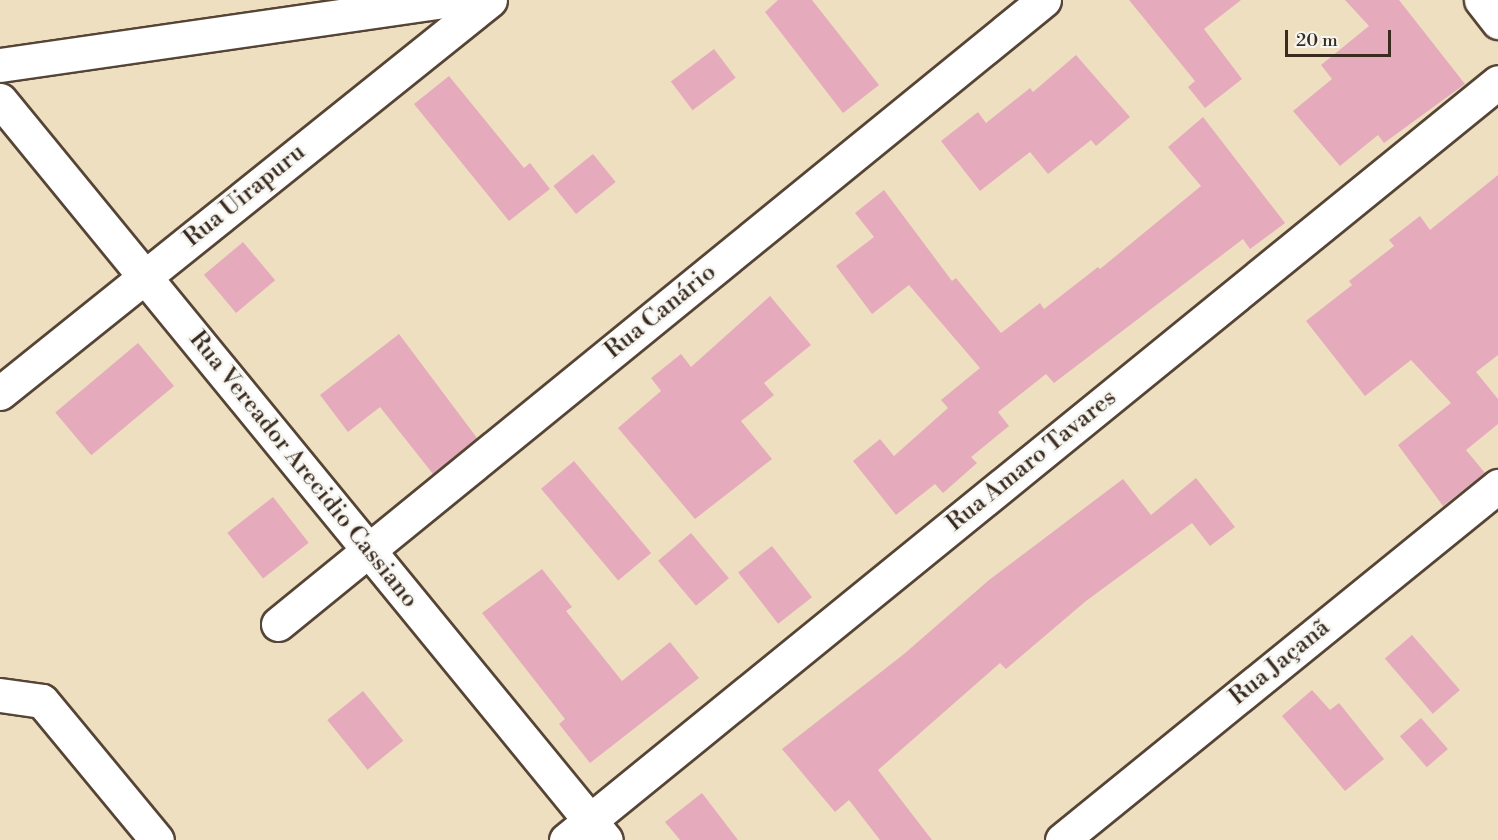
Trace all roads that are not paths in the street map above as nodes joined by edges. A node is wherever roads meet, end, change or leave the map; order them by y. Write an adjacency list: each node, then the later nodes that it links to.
1 (450, 0): 6 (street)
2 (490, 0): 9 (street, Rua Uirapuru)
3 (1044, 0): 12 (street, Rua Canário)
4 (1481, 0): 5 (street)
5 (1498, 22)
6 (0, 65)
7 (1498, 82): 15 (street, Rua Amaro Tavares)
8 (0, 100): 9 (street, Rua Vereador Arecidio Cassiano)
9 (144, 276): 10 (street, Rua Uirapuru); 12 (street, Rua Vereador Arecidio Cassiano)
10 (0, 393)
11 (1498, 486): 17 (street, Rua Jaçanã)
12 (368, 551): 13 (street, Rua Canário); 15 (street, Rua Vereador Arecidio Cassiano)
13 (278, 624)
14 (0, 695): 16 (street)
15 (588, 833)
16 (157, 840)
17 (1062, 840)

